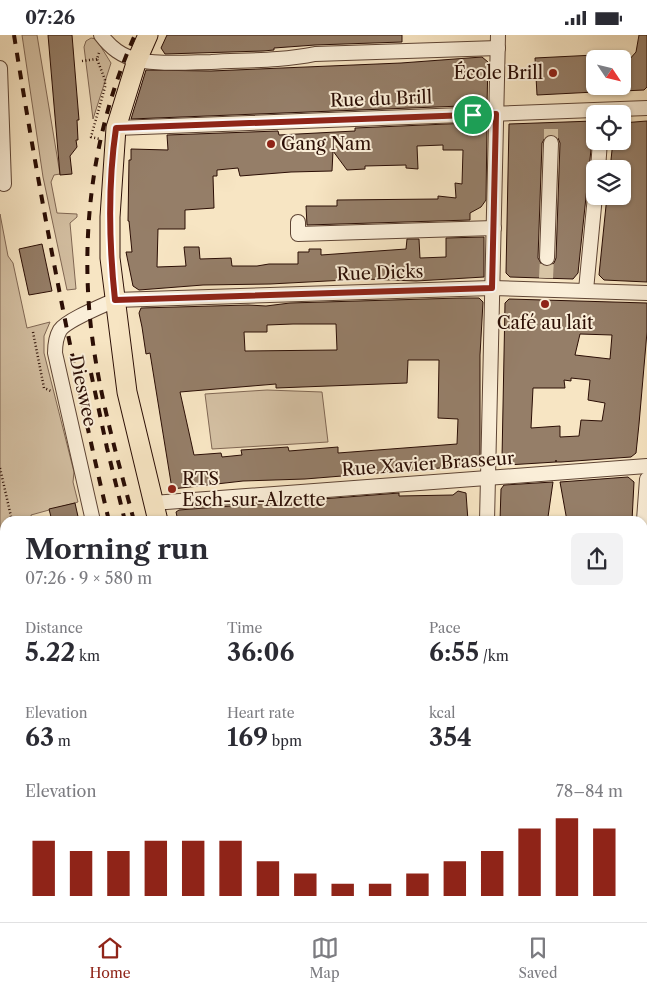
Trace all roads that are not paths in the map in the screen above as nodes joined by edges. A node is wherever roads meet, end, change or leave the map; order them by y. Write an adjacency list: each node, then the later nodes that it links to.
1 (148, 35): 4 (main road)
2 (105, 40): 4 (street)
3 (498, 41): 4 (street); 8 (street)
4 (137, 60): 10 (main road)
5 (0, 68): 12 (street)
6 (647, 108): 7 (street, Rue du Brill)
7 (631, 109)
8 (496, 114): 9 (street, Rue du Brill); 10 (street, Rue du Brill); 15 (street)
9 (586, 114)
10 (115, 135): 20 (main road)
11 (551, 143): 16 (street)
12 (4, 185)
13 (594, 205): 18 (street)
14 (298, 222): 15 (street)
15 (494, 228): 17 (street)
16 (547, 258)
17 (492, 288): 18 (street, Rue Dicks); 20 (street, Rue Dicks); 22 (street)
18 (586, 290): 19 (street, Rue Dicks)
19 (647, 293)
20 (115, 300): 24 (main road); 25 (street, Dieswee)
21 (647, 466): 22 (street, Rue Xavier Brasseur)
22 (488, 478): 24 (street, Rue Xavier Brasseur); 27 (street)
23 (647, 479): 28 (street)
24 (153, 503): 26 (main road)
25 (92, 516)
26 (157, 516)
27 (487, 516)
28 (644, 516)

